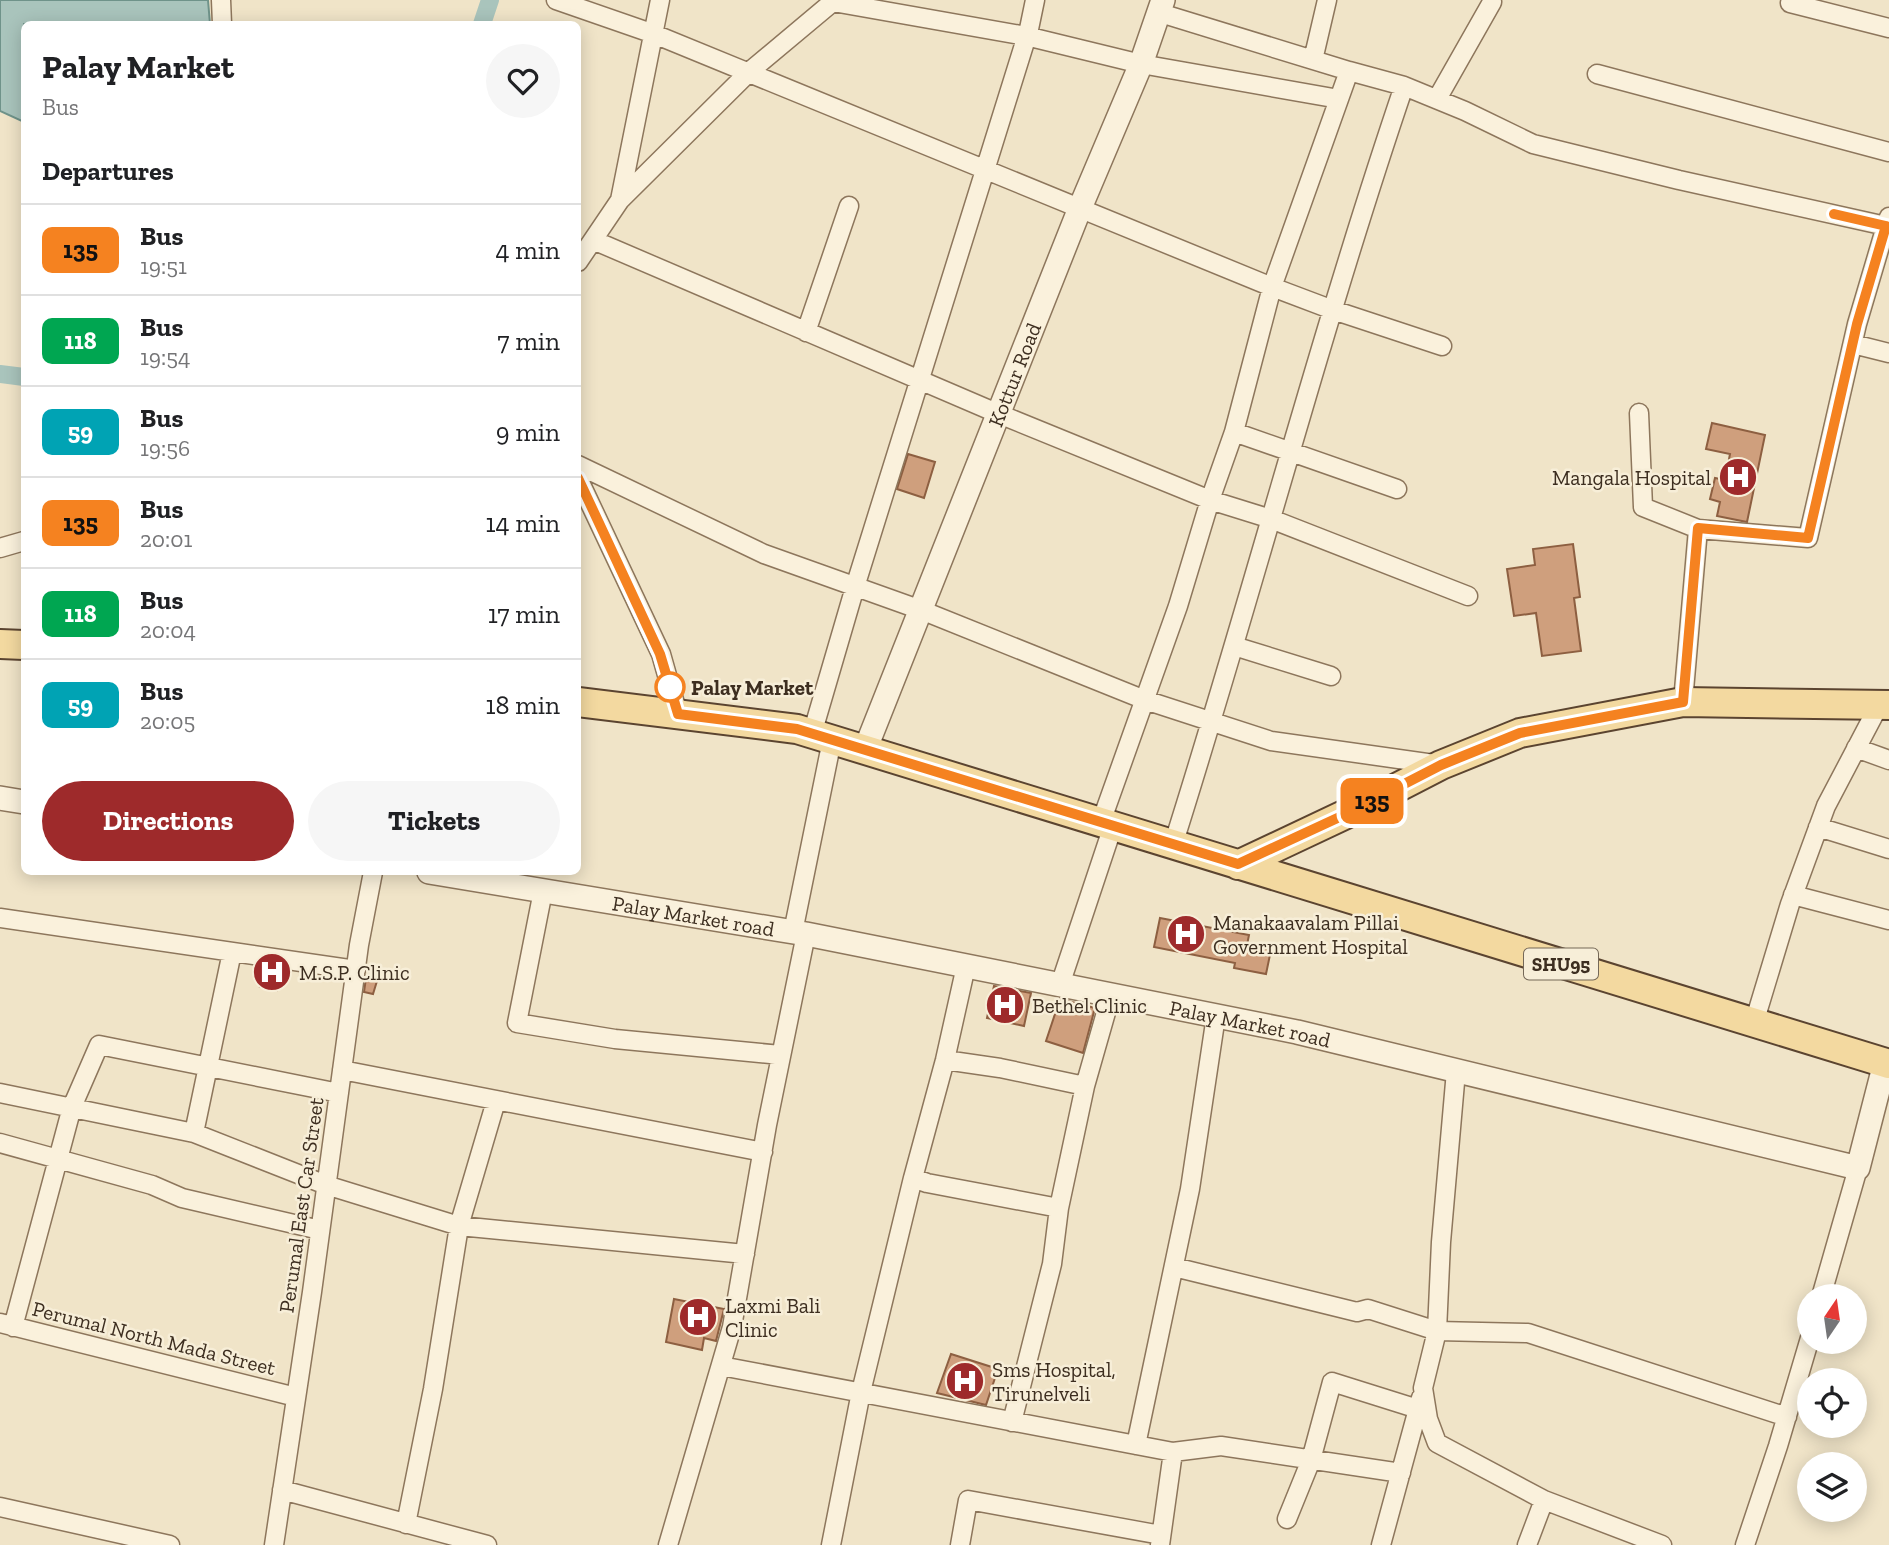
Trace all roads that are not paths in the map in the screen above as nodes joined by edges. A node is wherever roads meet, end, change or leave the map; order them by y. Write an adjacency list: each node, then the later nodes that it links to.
1 (221, 0): 10 (street)
2 (556, 0): 12 (street)
3 (660, 0): 12 (street)
4 (1035, 0): 13 (street)
5 (1327, 0): 14 (street)
6 (834, 1): 13 (street); 17 (street)
7 (1492, 2): 21 (street)
8 (1790, 3): 11 (street)
9 (1160, 6): 14 (street); 15 (street, Kottur Road)
10 (222, 21)
11 (1889, 28)
12 (654, 34): 17 (street); 24 (street)
13 (1026, 36): 15 (street); 23 (street)
14 (1313, 60): 16 (street)
15 (1141, 64): 20 (street); 26 (street, Kottur Road)
16 (1349, 71): 19 (street); 20 (street)
17 (750, 72): 23 (street); 24 (street)
18 (1597, 75): 22 (street)
19 (1404, 86): 21 (street); 31 (street)
20 (1339, 99): 30 (street)
21 (1437, 99): 27 (street)
22 (1889, 152)
23 (985, 169): 26 (street); 36 (street)
24 (620, 200): 28 (street)
25 (849, 206): 32 (street)
26 (1080, 208): 30 (street); 38 (street, Kottur Road)
27 (1887, 222): 33 (street)
28 (593, 240): 29 (street); 32 (street)
29 (581, 258)
30 (1272, 287): 31 (street); 39 (street)
31 (1333, 310): 34 (street); 40 (street)
32 (806, 332): 36 (street)
33 (1853, 344): 35 (street); 46 (street)
34 (1442, 346)
35 (1889, 353)
36 (920, 380): 38 (street); 49 (street)
37 (1639, 413): 46 (street)
38 (999, 414): 44 (street); 51 (street, Kottur Road)
39 (1234, 432): 40 (street); 44 (street)
40 (1290, 453): 43 (street); 45 (street)
41 (581, 466): 49 (street)
42 (581, 484): 60 (street)
43 (1398, 489)
44 (1210, 500): 45 (street); 56 (street)
45 (1271, 519): 50 (street); 54 (street)
46 (1698, 528): 58 (street)
47 (21, 542): 48 (street)
48 (0, 548)
49 (855, 587): 51 (street); 62 (street)
50 (1468, 596)
51 (921, 610): 56 (street); 64 (street, Kottur Road)
52 (0, 645): 53 (main road)
53 (21, 645)
54 (1234, 646): 55 (street); 61 (street)
55 (1331, 676)
56 (1145, 700): 61 (street); 69 (street)
57 (581, 702): 60 (main road, SHU95)
58 (1683, 702): 59 (main road); 66 (main road)
59 (1883, 706): 63 (street)
60 (678, 714): 62 (main road, SHU95)
61 (1212, 721): 66 (street); 71 (street)
62 (822, 737): 64 (main road, SHU95); 80 (street)
63 (1856, 748): 65 (street); 70 (street)
64 (866, 750): 69 (main road, SHU95)
65 (1889, 760)
66 (1441, 765): 73 (main road)
67 (0, 799): 68 (street)
68 (21, 802)
69 (1107, 824): 71 (main road, SHU95); 84 (street)
70 (1818, 827): 72 (street); 77 (street)
71 (1173, 845): 73 (main road, SHU95)
72 (1889, 849)
73 (1238, 864): 87 (main road, SHU95)
74 (372, 875): 83 (street, Perumal East Car Street)
75 (447, 875): 76 (street, Palay Market road)
76 (543, 891): 80 (street, Palay Market road); 88 (street)
77 (1793, 895): 79 (street); 87 (street)
78 (0, 918): 81 (street)
79 (1889, 920)
80 (800, 933): 82 (street, Palay Market road); 88 (street)
81 (232, 952): 83 (street); 91 (street)
82 (966, 966): 84 (street, Palay Market road); 89 (street)
83 (356, 970): 92 (street, Perumal East Car Street)
84 (1060, 985): 85 (street, Palay Market road)
85 (1111, 995): 86 (street, Palay Market road); 94 (street)
86 (1216, 1016): 93 (street, Palay Market road); 110 (street)
87 (1754, 1023): 90 (main road, SHU95)
88 (781, 1055): 101 (street)
89 (945, 1060): 94 (street); 104 (street)
90 (1887, 1063): 103 (street)
91 (208, 1067): 96 (street); 98 (street); 99 (street)
92 (342, 1070): 96 (street, Perumal East Car Street); 97 (street)
93 (1456, 1071): 103 (street, Palay Market road); 113 (street)
94 (1085, 1086): 106 (street)
95 (0, 1093): 98 (street)
96 (339, 1093): 105 (street, Perumal East Car Street)
97 (496, 1101): 101 (street); 107 (street)
98 (72, 1107): 99 (street); 102 (street)
99 (194, 1133): 105 (street)
100 (0, 1143): 102 (street)
101 (762, 1152): 109 (street)
102 (57, 1159): 108 (street); 112 (street)
103 (1858, 1168): 111 (street)
104 (913, 1178): 106 (street); 117 (street)
105 (326, 1185): 107 (street); 108 (street, Perumal East Car Street)
106 (1059, 1208): 121 (street)
107 (460, 1226): 109 (street); 130 (street)
108 (320, 1230): 118 (street, Perumal East Car Street)
109 (745, 1254): 115 (street)
110 (1174, 1267): 113 (street); 122 (street)
111 (1825, 1284)
112 (7, 1325): 118 (street, Perumal North Mada Street)
113 (1437, 1331): 116 (street); 120 (street)
114 (1805, 1354): 120 (street)
115 (721, 1366): 117 (street); 136 (street)
116 (1423, 1388): 119 (street); 127 (street)
117 (861, 1392): 121 (street); 137 (street)
118 (296, 1396): 126 (street, Perumal East Car Street)
119 (1418, 1409): 124 (street); 125 (street)
120 (1787, 1418): 142 (street)
121 (1012, 1422): 122 (street)
122 (1136, 1445): 123 (street)
123 (1173, 1452): 124 (street); 131 (street)
124 (1311, 1460): 125 (street); 129 (street)
125 (1401, 1474): 139 (street)
126 (282, 1490): 130 (street); 134 (street, Perumal East Car Street)
127 (1544, 1500): 140 (street); 141 (street)
128 (0, 1507): 133 (street)
129 (1287, 1519)
130 (406, 1524): 132 (street)
131 (1161, 1540): 138 (street)
132 (456, 1541): 135 (street)
133 (170, 1545)
134 (274, 1545)
135 (487, 1545)
136 (668, 1545)
137 (831, 1545)
138 (960, 1545)
139 (1381, 1545)
140 (1527, 1545)
141 (1662, 1545)
142 (1745, 1545)

